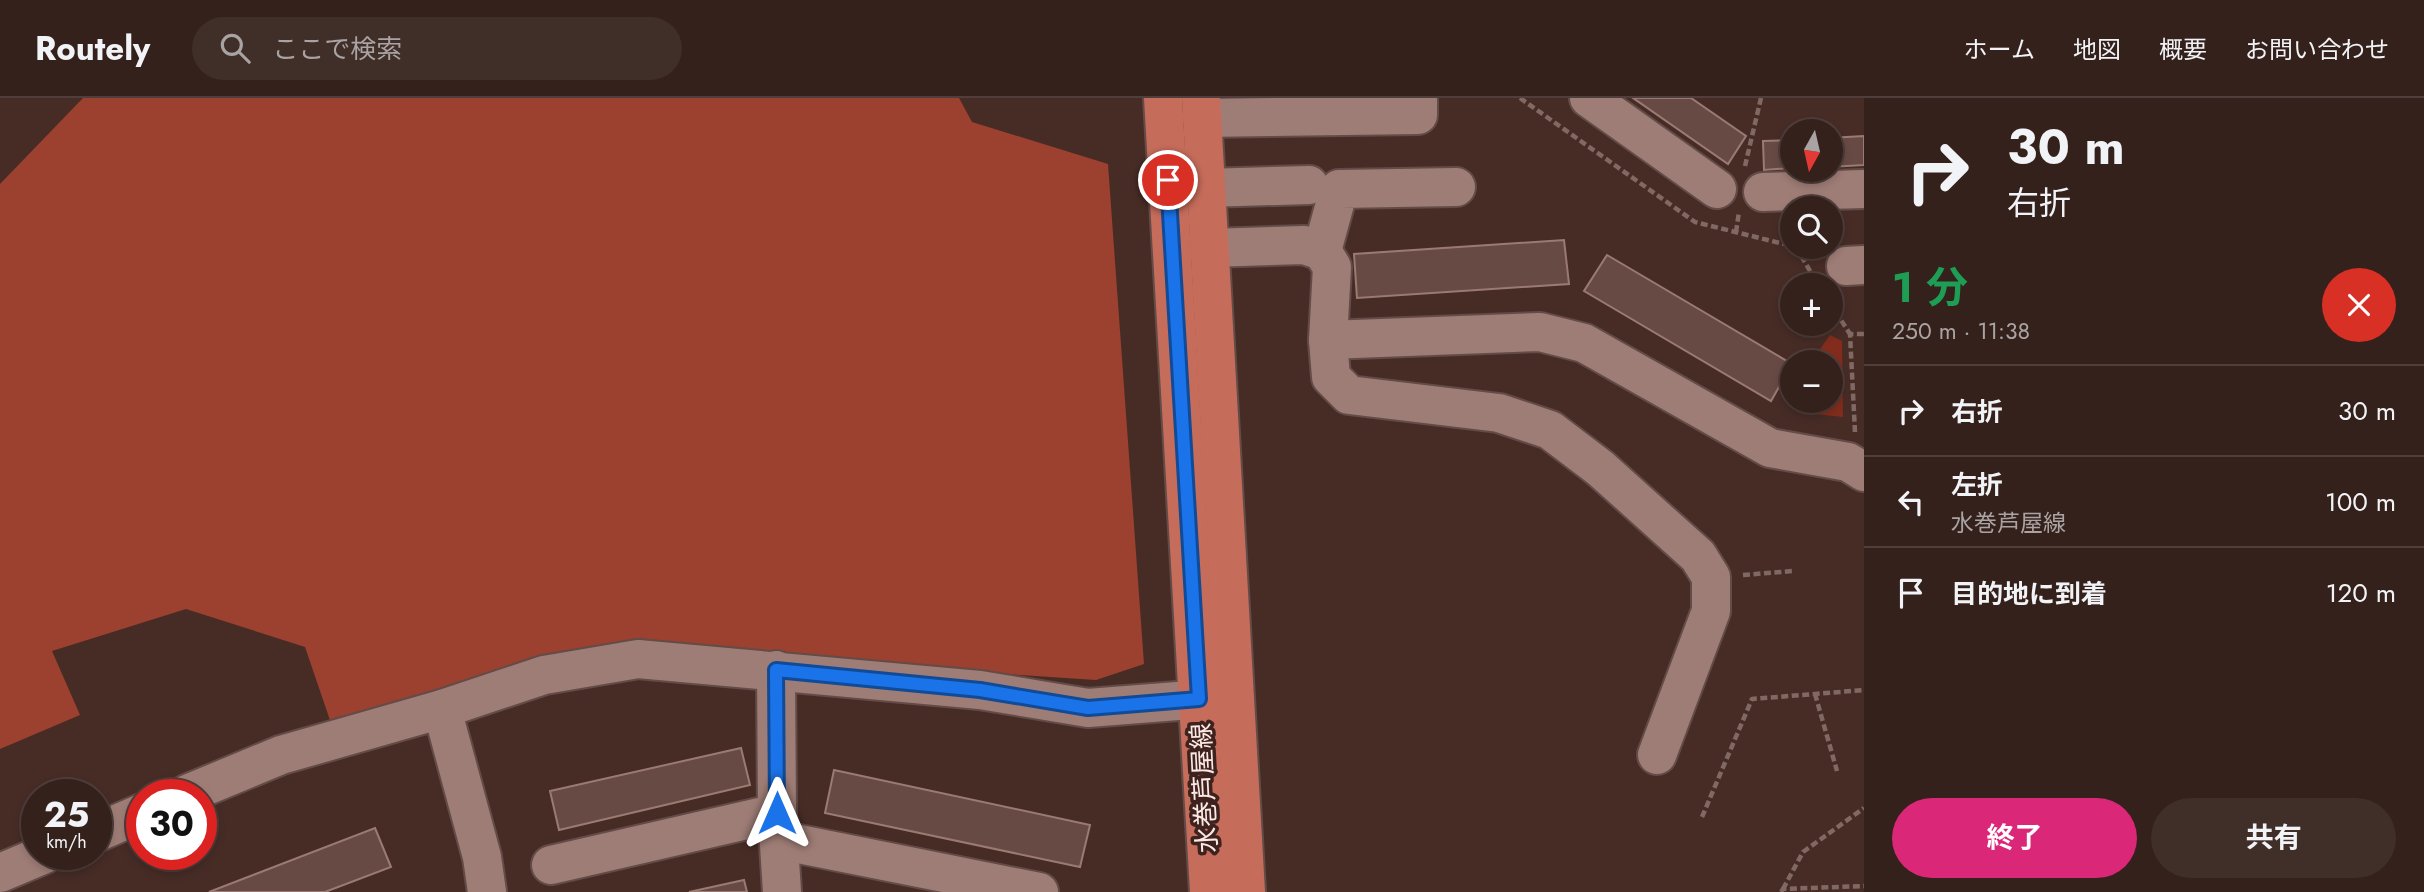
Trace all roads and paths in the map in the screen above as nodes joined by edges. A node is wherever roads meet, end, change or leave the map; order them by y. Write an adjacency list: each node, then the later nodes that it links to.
1 (1163, 98): 27 (main road, 水巻芦屋線)
2 (1418, 98): 4 (street)
3 (1588, 98): 10 (street)
4 (1346, 107): 6 (street)
5 (1201, 108): 6 (street); 9 (main road, 水巻芦屋線)
6 (1270, 108)
7 (1309, 185): 9 (street)
8 (1456, 187): 14 (street)
9 (1205, 188): 13 (main road, 水巻芦屋線)
10 (1717, 189)
11 (1864, 189): 12 (street)
12 (1763, 192)
13 (1209, 248): 14 (street); 27 (main road, 水巻芦屋線)
14 (1322, 251): 20 (street)
15 (1819, 259): 16 (path)
16 (1843, 272)
17 (1843, 323): 18 (path)
18 (1850, 334): 19 (path); 21 (path)
19 (1864, 334)
20 (1328, 340): 21 (street); 23 (street)
21 (1860, 459)
22 (1793, 571): 23 (path)
23 (1710, 577): 29 (street)
24 (776, 670): 27 (street); 28 (street); 34 (street)
25 (1864, 691): 26 (path)
26 (1815, 694): 30 (path); 33 (path)
27 (1217, 698): 43 (main road, 水巻芦屋線); 44 (main road, 水巻芦屋線)
28 (442, 709): 31 (street); 40 (street)
29 (1657, 755)
30 (1837, 771)
31 (217, 782)
32 (1864, 808): 39 (path)
33 (1702, 817)
34 (778, 827): 36 (street); 41 (street); 42 (street)
35 (21, 864): 37 (street)
36 (551, 865)
37 (0, 873)
38 (1864, 886): 39 (path)
39 (1782, 890)
40 (487, 892)
41 (782, 892)
42 (1039, 892)
43 (1209, 892)
44 (1246, 892)

